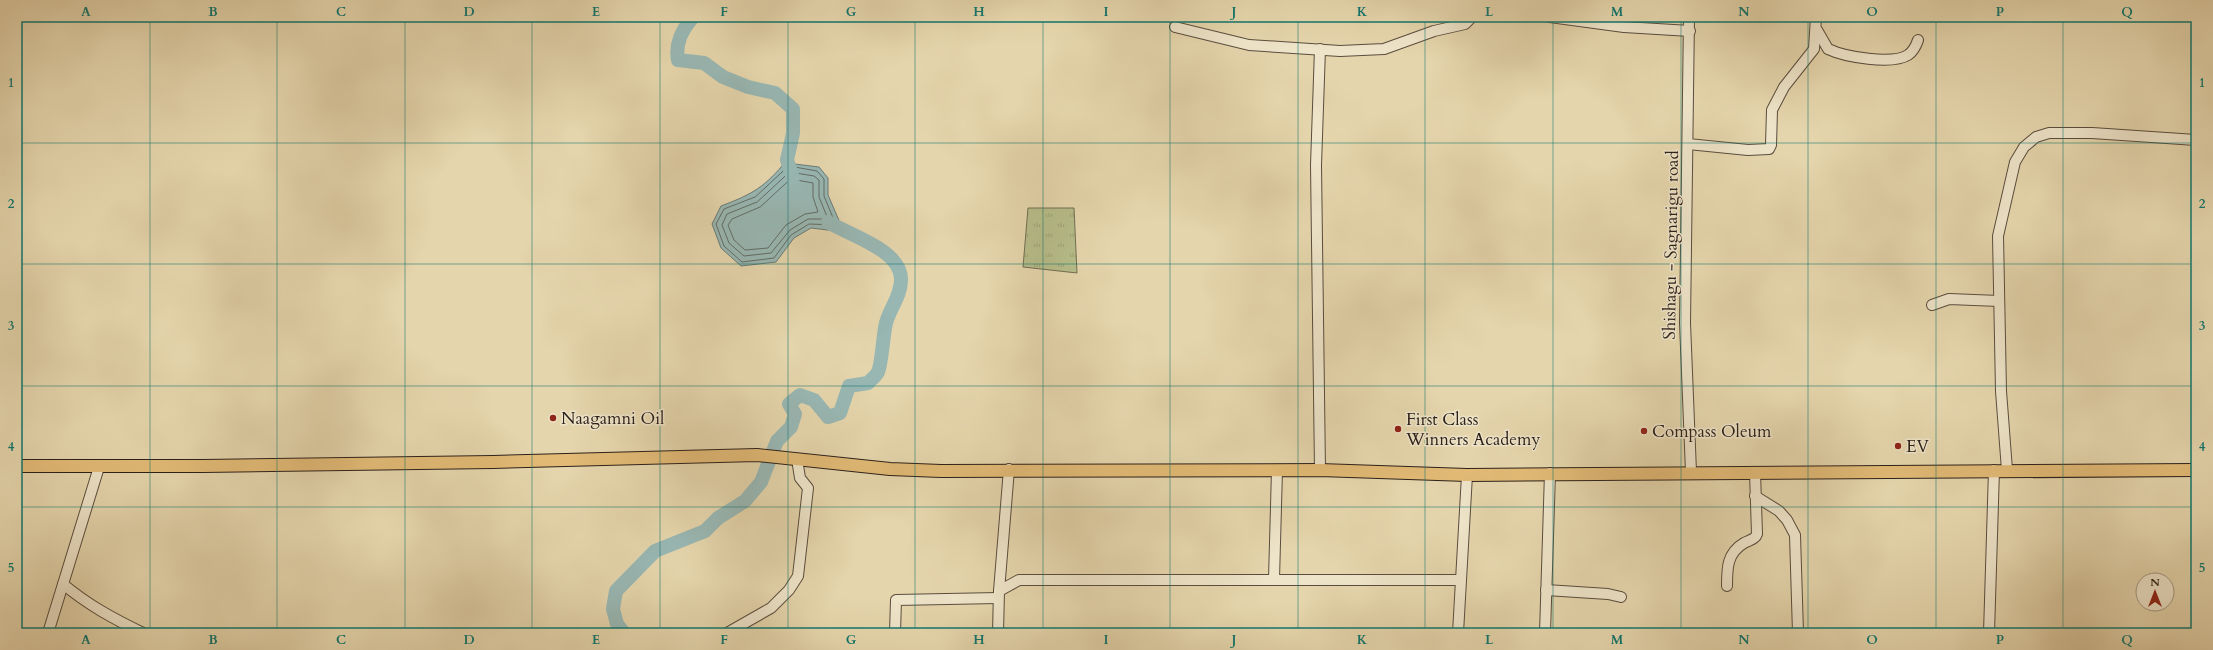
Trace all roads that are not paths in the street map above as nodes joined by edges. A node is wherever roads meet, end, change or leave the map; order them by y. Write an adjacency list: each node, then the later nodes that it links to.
1 (1472, 17): 9 (street)
2 (1550, 17): 7 (street)
3 (1689, 17): 7 (street, Shishagu - Sagnarigu road)
4 (1816, 17): 6 (street)
5 (1175, 27): 9 (street)
6 (1817, 30): 8 (street); 11 (street)
7 (1690, 31): 11 (street, Shishagu - Sagnarigu road)
8 (1918, 40)
9 (1320, 50): 19 (street)
10 (2196, 140): 12 (street)
11 (1688, 144): 23 (street, Shishagu - Sagnarigu road)
12 (1999, 301): 13 (street); 21 (street)
13 (1932, 305)
14 (797, 459): 16 (main road); 17 (main road); 40 (street)
15 (17, 466): 16 (main road)
16 (99, 467): 32 (street)
17 (1009, 470): 18 (main road); 28 (street)
18 (1277, 470): 19 (main road); 29 (street)
19 (1320, 470): 26 (main road)
20 (1994, 470): 21 (main road); 24 (main road); 45 (street)
21 (2007, 470): 22 (main road)
22 (2196, 470)
23 (1692, 472): 24 (main road); 25 (main road)
24 (1755, 472): 27 (street)
25 (1550, 473): 26 (main road); 34 (street)
26 (1467, 475): 31 (street)
27 (1755, 496): 33 (street); 44 (street)
28 (1001, 570): 30 (street); 35 (street)
29 (1274, 579): 30 (street); 31 (street)
30 (1019, 580): 35 (street)
31 (1460, 580): 42 (street)
32 (63, 584): 38 (street); 39 (street)
33 (1727, 586)
34 (1546, 590): 36 (street); 43 (street)
35 (999, 595): 37 (street); 41 (street)
36 (1620, 597)
37 (894, 631)
38 (48, 633)
39 (143, 633)
40 (727, 633)
41 (998, 633)
42 (1458, 633)
43 (1545, 633)
44 (1798, 633)
45 (1989, 633)

